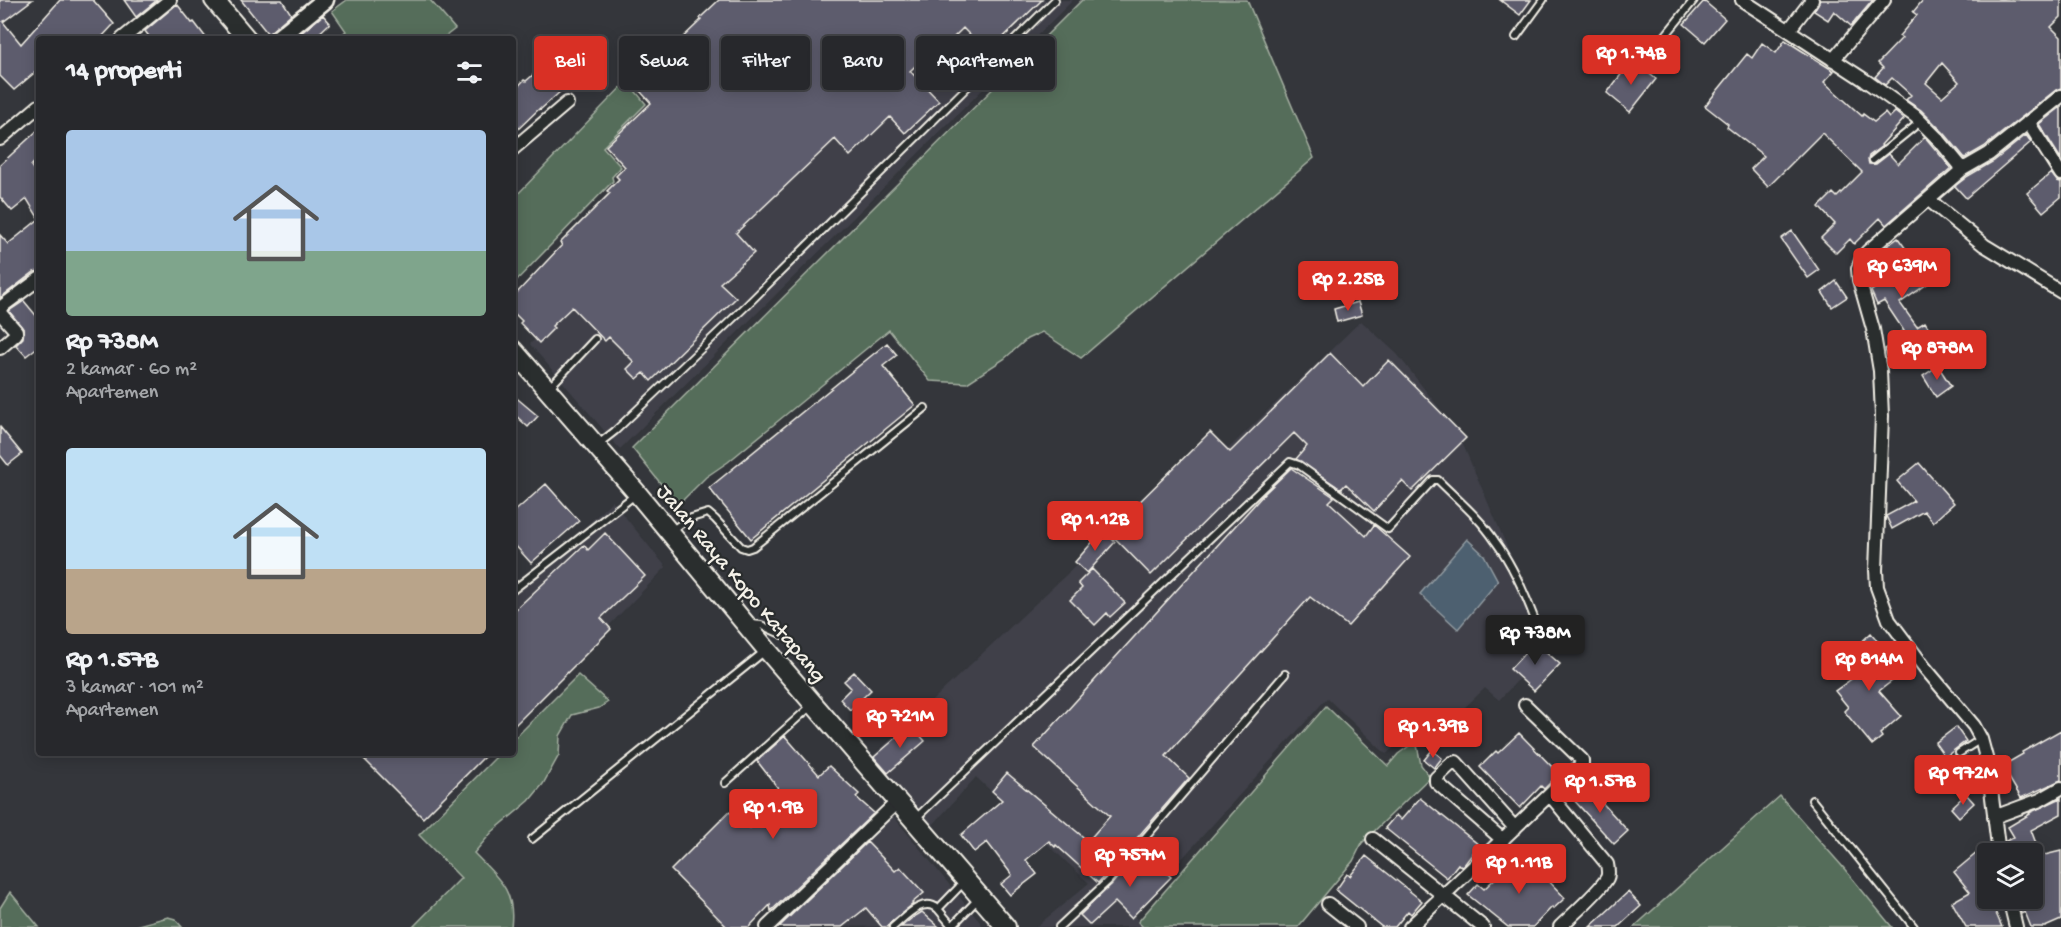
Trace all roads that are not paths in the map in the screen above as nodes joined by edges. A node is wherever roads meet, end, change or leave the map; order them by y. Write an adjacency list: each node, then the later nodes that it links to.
1 (170, 0): 11 (street)
2 (214, 0): 12 (main road)
3 (325, 0): 13 (street)
4 (1055, 0): 36 (lane)
5 (1543, 0): 14 (lane)
6 (1694, 0): 15 (lane)
7 (1742, 0): 10 (street)
8 (1812, 0): 10 (street)
9 (1884, 0): 16 (street)
10 (1789, 30): 16 (street)
11 (126, 36)
12 (244, 36)
13 (282, 36)
14 (1516, 37)
15 (1648, 56)
16 (1833, 60): 20 (street)
17 (2061, 96): 21 (street)
18 (567, 102): 23 (street)
19 (36, 109): 22 (street)
20 (1920, 122): 24 (lane); 25 (street)
21 (2028, 122): 25 (street); 26 (street)
22 (0, 139)
23 (516, 146)
24 (1873, 160)
25 (1963, 169): 27 (street)
26 (2061, 174)
27 (1929, 200): 29 (street); 47 (street)
28 (36, 281): 30 (street)
29 (2061, 292)
30 (0, 310): 32 (street)
31 (595, 339): 34 (lane)
32 (0, 348)
33 (516, 353): 34 (main road, Jalan Raya Kopo Katapang)
34 (548, 390): 36 (main road, Jalan Raya Kopo Katapang)
35 (925, 408): 38 (lane)
36 (597, 446): 37 (main road, Jalan Raya Kopo Katapang)
37 (637, 493): 38 (main road, Jalan Raya Kopo Katapang); 39 (lane)
38 (669, 533): 40 (main road, Jalan Raya Kopo Katapang)
39 (516, 588)
40 (745, 624): 41 (lane); 43 (main road, Jalan Raya Kopo Katapang)
41 (783, 635)
42 (1541, 637): 55 (lane)
43 (767, 650): 45 (main road, Jalan Raya Kopo Katapang); 57 (lane)
44 (1285, 674): 71 (lane)
45 (813, 703): 49 (lane); 53 (main road, Jalan Raya Kopo Katapang)
46 (1525, 705): 51 (street)
47 (1981, 739): 48 (lane); 54 (street)
48 (1959, 753)
49 (725, 783)
50 (2061, 788): 54 (street)
51 (1550, 795): 56 (street); 75 (street)
52 (1812, 800): 76 (lane)
53 (897, 802): 55 (main road, Jalan Raya Kopo Katapang); 67 (street)
54 (1994, 817): 60 (street)
55 (913, 820): 61 (main road, Jalan Raya Kopo Katapang)
56 (1515, 828): 59 (street); 59 (street)
57 (532, 839)
58 (1373, 839): 62 (street)
59 (1503, 840): 62 (street)
60 (1998, 843)
61 (965, 882): 63 (main road, Jalan Raya Kopo Katapang); 65 (lane)
62 (1443, 896): 73 (street); 74 (street)
63 (979, 897): 69 (lane); 70 (main road, Jalan Raya Kopo Katapang)
64 (1328, 904): 72 (street)
65 (938, 909): 68 (lane); 69 (lane)
66 (2012, 909): 77 (street)
67 (767, 927)
68 (893, 927)
69 (953, 927)
70 (1006, 927)
71 (1059, 927)
72 (1357, 927)
73 (1410, 927)
74 (1483, 927)
75 (1560, 927)
76 (1914, 927)
77 (2016, 927)

